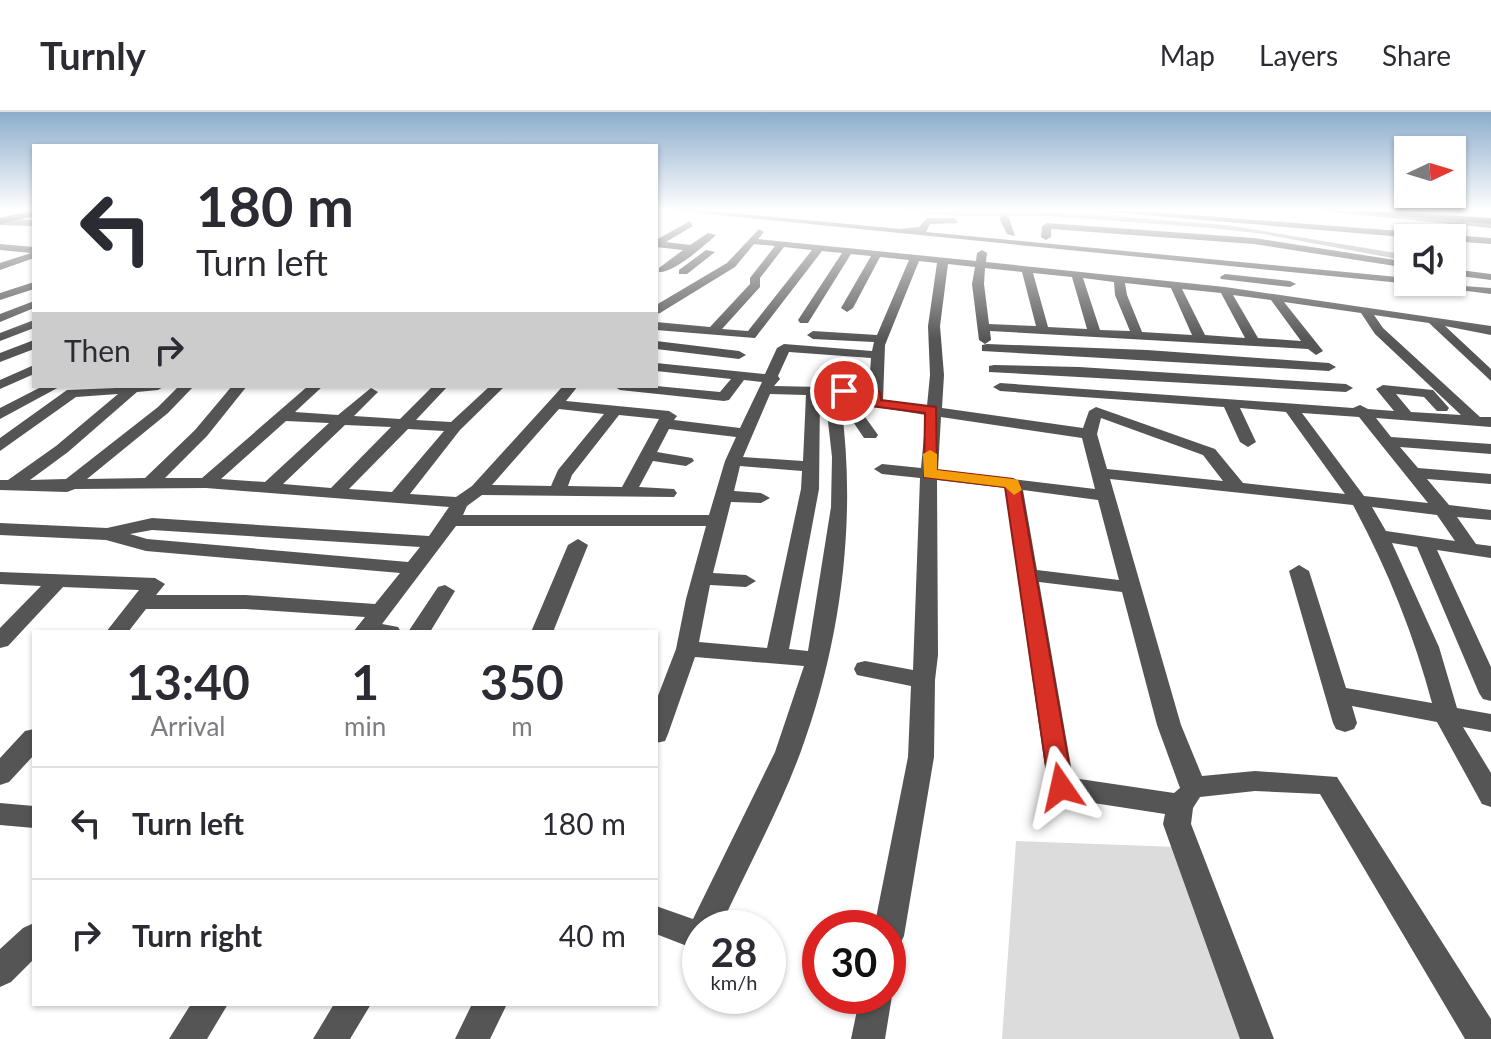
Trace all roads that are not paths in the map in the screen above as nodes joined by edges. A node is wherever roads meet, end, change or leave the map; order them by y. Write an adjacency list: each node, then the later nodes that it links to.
1 (31, 253): 21 (street)
2 (684, 253): 25 (street)
3 (708, 253): 24 (street)
4 (741, 253): 30 (street)
5 (774, 253): 64 (street)
6 (815, 253): 70 (street)
7 (847, 253): 58 (street)
8 (870, 253): 16 (street)
9 (966, 253): 19 (street)
10 (981, 253): 62 (street)
11 (992, 253): 23 (street)
12 (1026, 253): 27 (street)
13 (1061, 253): 22 (street)
14 (1215, 253): 17 (street)
15 (1311, 253): 20 (street)
16 (877, 254): 18 (street); 51 (street)
17 (1223, 254): 22 (street)
18 (915, 258): 19 (street); 77 (street)
19 (943, 261): 107 (street)
20 (1394, 265)
21 (0, 267)
22 (1287, 268): 35 (street); 37 (street)
23 (1026, 269): 26 (street); 63 (street)
24 (683, 272): 25 (street); 30 (street)
25 (658, 274): 36 (street)
26 (1076, 274): 34 (street); 65 (street)
27 (1202, 274)
28 (1466, 274): 33 (street)
29 (0, 275): 32 (street)
30 (710, 276): 36 (street)
31 (1216, 276): 37 (street)
32 (32, 277)
33 (1491, 277)
34 (1119, 278): 38 (street); 67 (street)
35 (1394, 279)
36 (698, 284): 46 (street)
37 (1290, 284): 48 (street)
38 (1175, 285): 41 (street); 71 (street)
39 (32, 286): 45 (street)
40 (1466, 288): 42 (street)
41 (1225, 290): 47 (street); 72 (street)
42 (1491, 291)
43 (658, 295): 46 (street)
44 (1448, 296): 49 (street)
45 (0, 297)
46 (677, 297): 52 (street)
47 (1275, 298): 48 (street); 76 (street)
48 (1296, 299): 55 (street)
49 (1453, 303)
50 (32, 305): 54 (street)
51 (847, 308)
52 (658, 309)
53 (0, 310): 54 (street)
54 (18, 311): 56 (street); 57 (street)
55 (1365, 311): 59 (street); 115 (street)
56 (32, 313)
57 (0, 318)
58 (804, 320)
59 (1434, 322): 66 (street); 86 (street)
60 (32, 325): 69 (street)
61 (658, 326): 64 (street)
62 (981, 327): 63 (street); 78 (street)
63 (1043, 330): 65 (street)
64 (713, 331): 70 (street)
65 (1094, 331): 67 (street)
66 (1491, 331)
67 (1137, 334): 71 (street)
68 (813, 335): 77 (street)
69 (0, 337)
70 (764, 337): 73 (street)
71 (1199, 337): 72 (street)
72 (1253, 341): 76 (street)
73 (797, 343)
74 (32, 345): 80 (street)
75 (658, 345): 79 (street)
76 (1311, 345): 82 (street)
77 (880, 347): 88 (street); 101 (street)
78 (987, 348): 82 (street); 83 (street)
79 (739, 355)
80 (0, 358)
81 (658, 367): 85 (street)
82 (1329, 367): 98 (street)
83 (994, 369): 98 (street); 102 (street)
84 (32, 370): 87 (street)
85 (740, 376): 88 (street); 97 (street)
86 (1491, 377)
87 (0, 385)
88 (770, 385): 100 (street); 118 (street)
89 (50, 388): 109 (street)
90 (133, 388): 123 (street); 136 (street)
91 (185, 388): 139 (street)
92 (238, 388): 137 (street)
93 (314, 388): 111 (street)
94 (439, 388): 114 (street)
95 (496, 388): 117 (street)
96 (569, 388): 103 (street)
97 (639, 388)
98 (1346, 388): 108 (street)
99 (371, 392): 112 (street)
100 (828, 392): 101 (street); 120 (street); 128 (street); 180 (street)
101 (873, 392): 107 (street)
102 (1000, 403): 104 (street); 107 (street); 119 (street)
103 (554, 404): 106 (street); 142 (street)
104 (1230, 404): 105 (street); 122 (street)
105 (1291, 408): 108 (street); 149 (street)
106 (615, 410): 116 (street); 141 (street)
107 (932, 410): 131 (street)
108 (1362, 413): 110 (street); 121 (street)
109 (0, 414)
110 (1406, 415): 113 (street); 113 (street)
111 (284, 416): 112 (street); 133 (street)
112 (341, 419): 114 (street); 140 (street)
113 (1454, 419): 115 (street)
114 (402, 422): 117 (street); 144 (street)
115 (1484, 422)
116 (664, 424): 118 (street); 125 (street)
117 (455, 427): 147 (street)
118 (745, 433): 127 (street)
119 (1089, 434): 135 (street); 138 (street)
120 (870, 435)
121 (1386, 441): 124 (street); 130 (street)
122 (1248, 442)
123 (1, 445)
124 (1491, 449)
125 (648, 455): 126 (street); 145 (street)
126 (686, 461)
127 (733, 461): 128 (street); 146 (street)
128 (812, 467): 179 (street)
129 (882, 469): 131 (street)
130 (1411, 473): 132 (street); 151 (street)
131 (929, 474): 134 (street); 182 (street)
132 (1491, 479)
133 (206, 483): 137 (street); 140 (street)
134 (1013, 484): 135 (street); 165 (street)
135 (1103, 484): 138 (street); 170 (street)
136 (5, 485): 139 (street)
137 (148, 485): 139 (street)
138 (1236, 486): 143 (street)
139 (67, 487)
140 (269, 488): 144 (street)
141 (559, 488): 142 (street); 145 (street)
142 (478, 490): 152 (street)
143 (1281, 491): 149 (street); 150 (street)
144 (336, 492): 147 (street)
145 (628, 492): 154 (street)
146 (724, 496): 148 (street); 155 (street)
147 (397, 498): 152 (street)
148 (761, 498)
149 (1359, 501): 151 (street); 158 (street)
150 (1289, 509)
151 (1444, 511): 153 (street); 162 (street)
152 (456, 512): 154 (street); 159 (street)
153 (1491, 515)
154 (676, 521): 155 (street)
155 (717, 521): 167 (street)
156 (0, 529): 157 (street)
157 (107, 534): 159 (street); 163 (street)
158 (1379, 536): 160 (street); 185 (street)
159 (433, 542): 163 (street)
160 (1424, 542): 162 (street); 183 (street)
161 (578, 545): 176 (street)
162 (1485, 553)
163 (414, 568): 173 (street)
164 (1299, 571): 184 (street)
165 (1027, 575): 170 (street); 192 (street)
166 (0, 578): 168 (street)
167 (702, 579): 169 (street); 178 (street)
168 (58, 580): 172 (street); 177 (street)
169 (746, 581)
170 (1130, 587): 192 (street)
171 (445, 591): 175 (street)
172 (140, 602): 173 (street); 174 (street)
173 (370, 624)
174 (119, 630)
175 (420, 630)
176 (543, 630)
177 (0, 641)
178 (687, 649): 179 (street); 188 (street)
179 (777, 655): 180 (street)
180 (818, 659): 196 (street)
181 (865, 669): 182 (street)
182 (923, 680): 197 (street)
183 (1491, 693)
184 (1337, 695): 185 (street); 186 (street)
185 (1447, 716): 187 (street); 193 (street)
186 (1345, 723)
187 (1491, 723)
188 (658, 729)
189 (32, 743): 190 (street); 191 (street)
190 (0, 747)
191 (0, 775)
192 (1187, 796): 210 (street); 211 (street)
193 (1491, 796)
194 (0, 814): 195 (street)
195 (32, 817)
196 (713, 910)
197 (893, 910)
198 (658, 921): 199 (street)
199 (682, 929)
200 (32, 940): 201 (street)
201 (0, 971)
202 (210, 1006): 206 (street)
203 (353, 1006): 207 (street)
204 (489, 1006): 208 (street)
205 (873, 1014): 209 (street)
206 (186, 1039)
207 (330, 1039)
208 (472, 1039)
209 (868, 1039)
210 (1257, 1039)
211 (1484, 1039)

